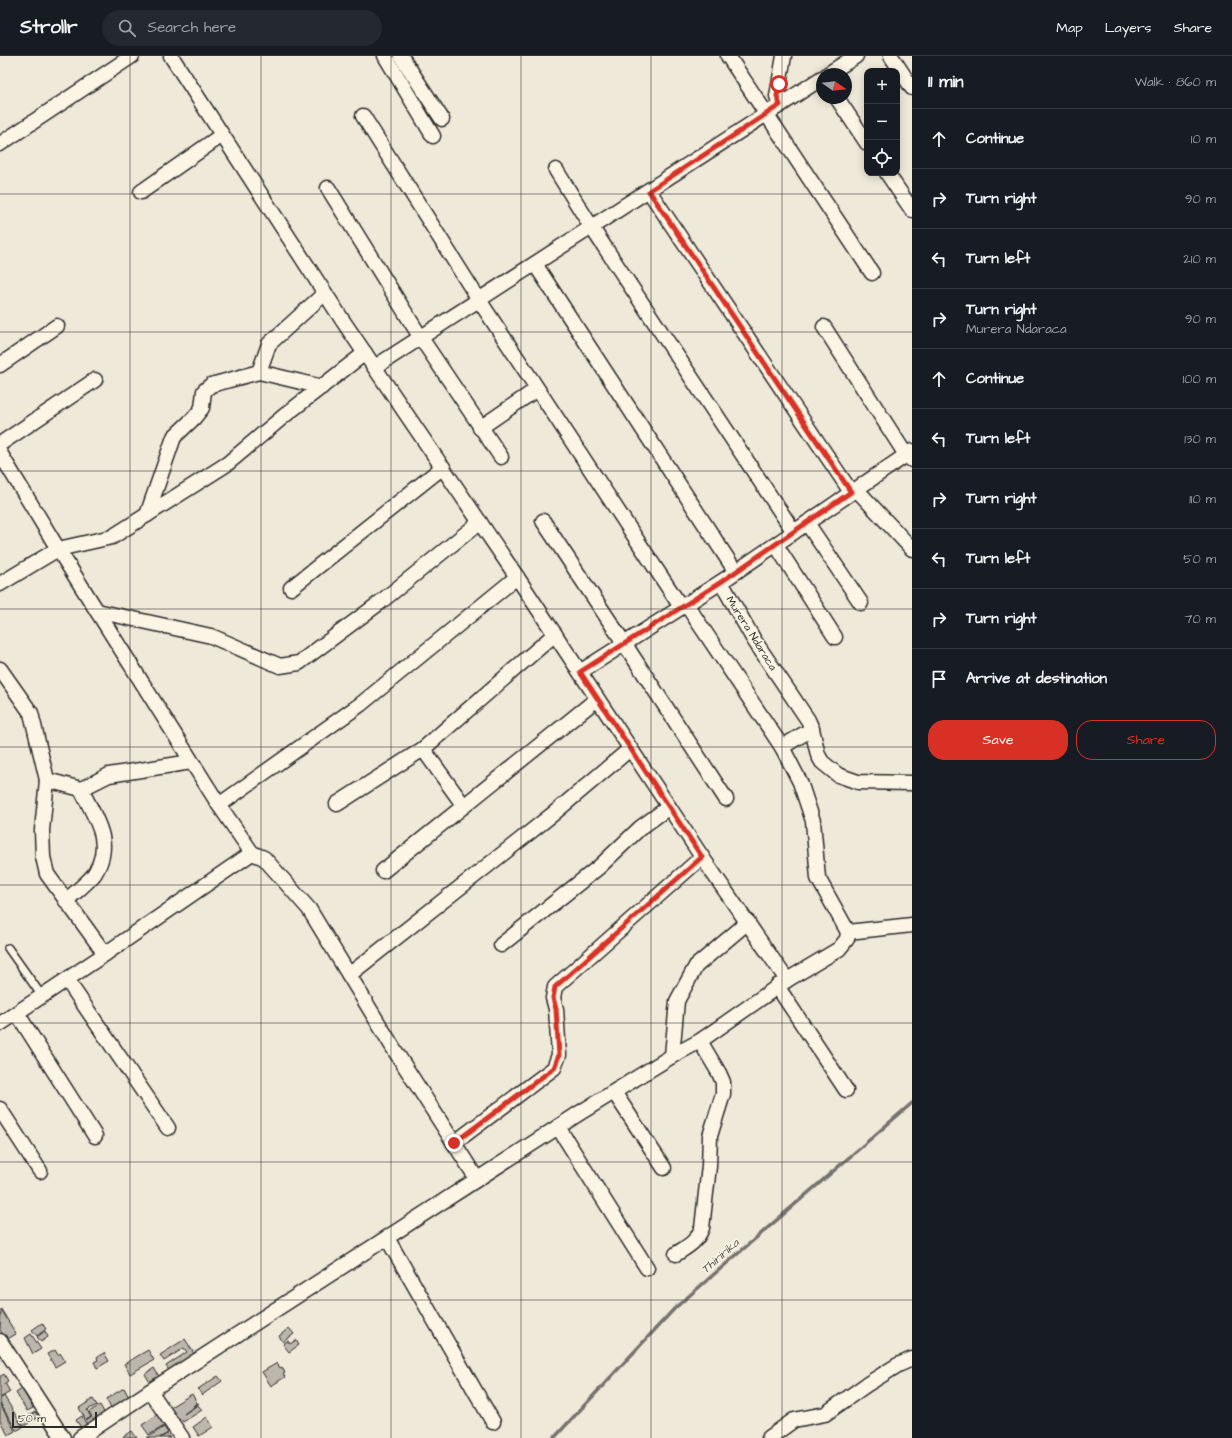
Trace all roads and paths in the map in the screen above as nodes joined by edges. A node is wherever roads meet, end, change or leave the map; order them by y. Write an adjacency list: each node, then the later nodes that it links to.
1 (132, 56): 20 (street)
2 (171, 56): 17 (street)
3 (384, 56): 18 (street)
4 (401, 56): 16 (street)
5 (728, 56): 14 (street)
6 (784, 56): 13 (street)
7 (856, 56): 9 (street)
8 (891, 56): 11 (street)
9 (837, 68)
10 (816, 82): 13 (street)
11 (912, 88)
12 (841, 104): 19 (street)
13 (780, 105): 14 (street)
14 (767, 114): 24 (street); 29 (street)
15 (363, 116): 31 (street)
16 (442, 120)
17 (222, 135): 25 (street); 30 (street)
18 (433, 136)
19 (865, 140)
20 (0, 144)
21 (556, 170): 27 (street)
22 (889, 176): 26 (street)
23 (328, 188): 34 (street)
24 (649, 191): 27 (street); 48 (street)
25 (141, 192)
26 (912, 210)
27 (592, 228): 28 (street); 53 (street)
28 (535, 264): 31 (street); 57 (street)
29 (872, 273)
30 (325, 293): 35 (street); 38 (street)
31 (479, 300): 34 (street); 41 (street)
32 (57, 326): 36 (street)
33 (824, 327): 45 (street)
34 (421, 338): 37 (street); 42 (street)
35 (365, 353): 37 (street); 40 (street)
36 (0, 365)
37 (375, 367): 47 (street)
38 (259, 372): 40 (street); 49 (street)
39 (95, 380): 43 (street)
40 (322, 387): 49 (street)
41 (537, 389): 42 (street); 63 (street)
42 (480, 428): 46 (street)
43 (0, 444)
44 (0, 453): 55 (street)
45 (910, 455): 48 (street)
46 (501, 457)
47 (443, 467): 51 (street); 61 (street)
48 (854, 491): 52 (street); 56 (street)
49 (147, 515): 55 (street)
50 (543, 521): 67 (street)
51 (480, 522): 58 (street); 64 (street)
52 (807, 523): 53 (street); 62 (street)
53 (794, 532): 54 (street)
54 (776, 545): 57 (street); 66 (street)
55 (58, 549): 60 (street); 64 (street)
56 (912, 550)
57 (736, 572): 59 (street)
58 (517, 577): 65 (street); 81 (street)
59 (721, 582): 63 (street); 71 (street, Murera Ndaraca)
60 (0, 584)
61 (291, 588)
62 (861, 603)
63 (684, 606): 67 (street); 72 (street)
64 (97, 611): 75 (street)
65 (554, 634): 69 (street); 73 (street)
66 (835, 637)
67 (624, 643): 69 (street); 79 (street)
68 (0, 670): 76 (street)
69 (580, 672): 70 (street)
70 (597, 699): 74 (street); 82 (street)
71 (812, 729): 72 (street); 77 (street, Murera Ndaraca)
72 (782, 747): 90 (street)
73 (423, 749): 80 (street); 82 (street)
74 (630, 749): 83 (street); 94 (street)
75 (192, 762): 78 (street); 81 (street)
76 (47, 780): 78 (street); 87 (street)
77 (912, 783)
78 (81, 789): 87 (street)
79 (726, 799)
80 (337, 804)
81 (218, 805): 84 (street)
82 (464, 806): 86 (street)
83 (669, 807): 85 (street); 91 (street)
84 (252, 853): 93 (street); 94 (street)
85 (702, 857): 88 (street); 108 (street)
86 (383, 872)
87 (66, 901): 93 (street)
88 (748, 922): 96 (street); 101 (street)
89 (912, 925): 90 (street)
90 (848, 932): 96 (street)
91 (501, 945)
92 (8, 948): 97 (lane)
93 (105, 954): 95 (street)
94 (349, 975): 108 (street)
95 (67, 980): 97 (street); 106 (street)
96 (782, 983): 100 (street); 102 (street)
97 (42, 996): 98 (street)
98 (17, 1013): 99 (street); 107 (street)
99 (0, 1024)
100 (700, 1040): 101 (street); 113 (street)
101 (672, 1056): 103 (street)
102 (846, 1090)
103 (614, 1092): 105 (street); 109 (street)
104 (0, 1109): 110 (street)
105 (558, 1127): 111 (street); 114 (street)
106 (168, 1128)
107 (96, 1136)
108 (454, 1143): 111 (street)
109 (664, 1168)
110 (40, 1171)
111 (477, 1179): 112 (street)
112 (387, 1238): 117 (street); 118 (street)
113 (676, 1254)
114 (647, 1268)
115 (0, 1341): 119 (street)
116 (912, 1359): 122 (street)
117 (150, 1391): 120 (street); 121 (street)
118 (493, 1422)
119 (62, 1438)
120 (80, 1438)
121 (182, 1438)
122 (769, 1438)

